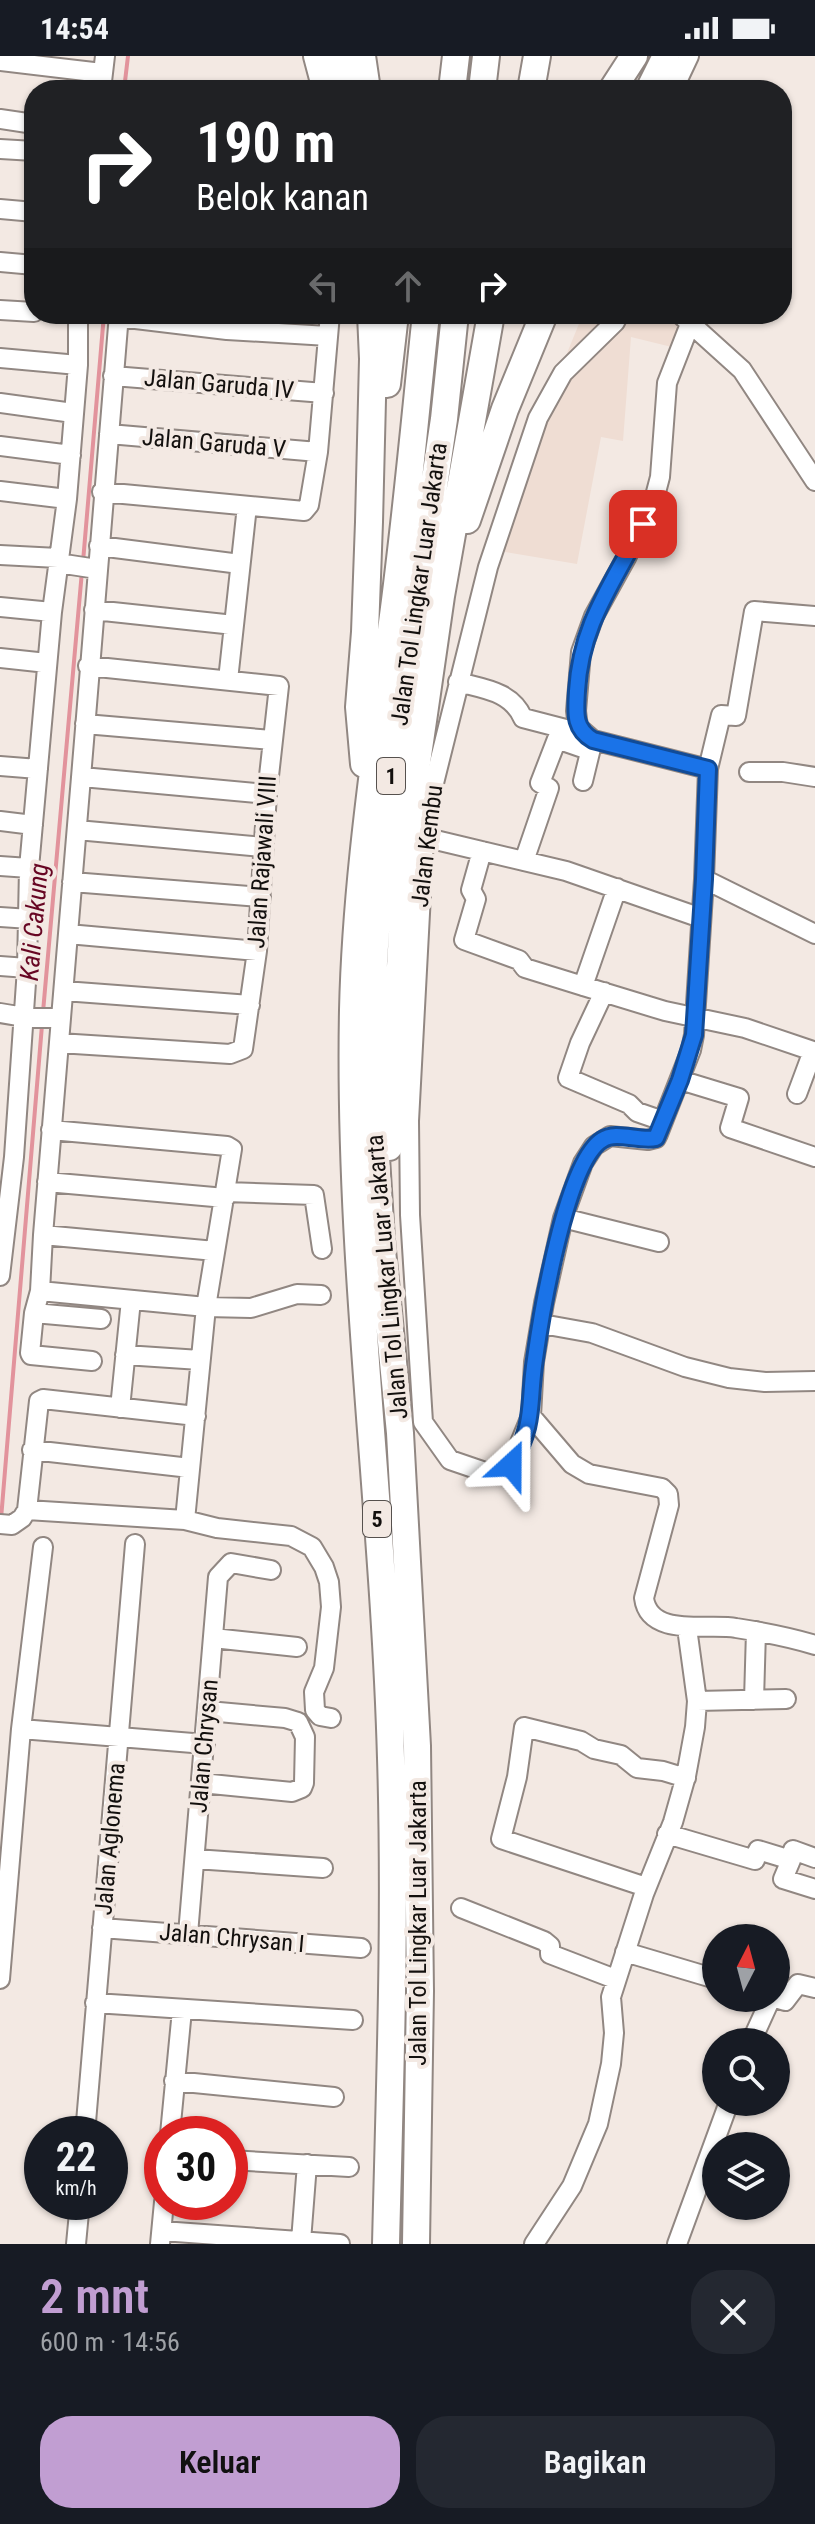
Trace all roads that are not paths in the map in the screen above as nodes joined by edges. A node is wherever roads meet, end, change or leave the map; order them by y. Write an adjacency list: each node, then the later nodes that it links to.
1 (317, 56): 13 (highway)
2 (336, 56): 14 (highway)
3 (362, 56): 15 (highway)
4 (456, 56): 16 (highway)
5 (486, 56): 17 (highway)
6 (537, 56): 18 (highway)
7 (634, 56): 12 (highway)
8 (666, 56): 19 (highway)
9 (689, 56): 20 (street)
10 (0, 61): 11 (street)
11 (103, 73)
12 (617, 75)
13 (323, 80)
14 (344, 80)
15 (366, 80)
16 (453, 80)
17 (483, 80)
18 (533, 80)
19 (654, 80)
20 (678, 80)
21 (0, 119): 22 (street)
22 (24, 123)
23 (0, 149): 24 (street)
24 (24, 150)
25 (0, 209): 26 (street)
26 (24, 211)
27 (0, 262): 28 (street)
28 (24, 264)
29 (0, 310): 30 (street)
30 (24, 311)
31 (78, 324): 46 (street)
32 (118, 324): 47 (street)
33 (181, 324): 44 (street)
34 (329, 324): 44 (street)
35 (371, 324): 60 (highway)
36 (394, 324): 60 (highway)
37 (425, 324): 87 (highway, Jalan Tol Lingkar Luar Jakarta / 1)
38 (454, 324): 131 (highway, Jalan Tol Lingkar Luar Jakarta / 1)
39 (489, 324): 65 (highway)
40 (540, 324): 65 (highway)
41 (613, 324): 75 (street, Jalan Kembu)
42 (684, 324): 77 (street)
43 (691, 324): 55 (street)
44 (328, 336): 48 (street)
45 (0, 358): 46 (street)
46 (78, 365): 50 (street)
47 (113, 376): 48 (street, Jalan Garuda IV); 51 (street)
48 (324, 393): 53 (street)
49 (0, 403): 50 (street)
50 (73, 413): 54 (street)
51 (109, 434): 53 (street, Jalan Garuda V); 57 (street)
52 (0, 446): 54 (street)
53 (318, 452): 59 (street)
54 (71, 455): 58 (street)
55 (815, 481)
56 (0, 491): 58 (street)
57 (102, 492): 59 (street); 61 (street)
58 (67, 499): 64 (street)
59 (247, 506): 63 (street)
60 (369, 522): 87 (highway)
61 (99, 546): 63 (street); 64 (street)
62 (0, 555): 64 (street)
63 (240, 564): 70 (street)
64 (74, 565): 67 (street); 68 (street)
65 (441, 596): 131 (highway)
66 (0, 607): 68 (street)
67 (94, 610): 70 (street); 73 (street)
68 (52, 612): 72 (street)
69 (815, 616): 81 (street)
70 (234, 625): 74 (street)
71 (0, 658): 72 (street)
72 (47, 663): 80 (street)
73 (88, 666): 74 (street); 76 (street)
74 (228, 680): 78 (street, Jalan Rajawali VIII)
75 (458, 682): 77 (street); 91 (street, Jalan Kembu)
76 (85, 724): 78 (street); 83 (street)
77 (588, 737): 81 (street); 85 (street); 94 (street)
78 (272, 740): 86 (street, Jalan Rajawali VIII)
79 (0, 766): 80 (street)
80 (38, 769): 89 (street)
81 (708, 769): 97 (street)
82 (749, 772): 84 (street)
83 (82, 777): 86 (street); 90 (street)
84 (815, 777)
85 (583, 781)
86 (267, 794): 92 (street, Jalan Rajawali VIII)
87 (369, 795): 206 (highway, Jalan Tol Lingkar Luar Jakarta / 5)
88 (0, 821): 89 (street)
89 (33, 825): 96 (street)
90 (77, 830): 92 (street); 98 (street)
91 (423, 837): 93 (street); 149 (street, Jalan Kembu)
92 (263, 847): 100 (street, Jalan Rajawali VIII)
93 (482, 851): 94 (street); 108 (street)
94 (524, 861): 99 (street)
95 (0, 866): 96 (street)
96 (29, 868): 103 (street)
97 (704, 879): 102 (street); 105 (street)
98 (72, 882): 100 (street); 104 (street)
99 (617, 888): 102 (street); 108 (street)
100 (261, 897): 106 (street, Jalan Rajawali VIII)
101 (0, 917): 103 (street)
102 (701, 918): 114 (street)
103 (30, 919): 107 (street)
104 (68, 934): 106 (street); 109 (street)
105 (815, 934)
106 (257, 951): 111 (street, Jalan Rajawali VIII)
107 (15, 967): 113 (street)
108 (583, 986): 110 (street)
109 (64, 991): 111 (street); 115 (street)
110 (604, 992): 114 (street); 122 (street)
111 (250, 1005): 116 (street, Jalan Rajawali VIII)
112 (0, 1013): 113 (street)
113 (26, 1017): 115 (street); 118 (street)
114 (696, 1017): 119 (street); 120 (street)
115 (56, 1018): 116 (street)
116 (59, 1043): 123 (street)
117 (0, 1059): 118 (street)
118 (20, 1061): 121 (street)
119 (680, 1080): 122 (street); 125 (street)
120 (797, 1094)
121 (8, 1106): 124 (street)
122 (663, 1121): 129 (street)
123 (51, 1130): 126 (street); 127 (street)
124 (7, 1156): 128 (street)
125 (815, 1157)
126 (47, 1182): 127 (street); 130 (street)
127 (225, 1195): 133 (street); 135 (street)
128 (5, 1200): 134 (street)
129 (563, 1218): 132 (street); 142 (street)
130 (43, 1235): 135 (street); 139 (street)
131 (381, 1240): 207 (highway, Jalan Tol Lingkar Luar Jakarta / 5)
132 (659, 1242)
133 (322, 1249)
134 (2, 1250): 136 (street)
135 (215, 1251): 140 (street)
136 (0, 1276)
137 (321, 1295): 140 (street)
138 (131, 1300): 139 (street); 140 (street); 143 (street)
139 (36, 1304): 141 (street); 145 (street)
140 (206, 1307): 144 (street)
141 (101, 1319)
142 (542, 1324): 146 (street); 149 (street)
143 (125, 1355): 144 (street); 147 (street)
144 (200, 1360): 148 (street)
145 (92, 1361)
146 (815, 1381)
147 (120, 1408): 148 (street); 150 (street)
148 (196, 1416): 151 (street)
149 (531, 1416): 158 (street)
150 (32, 1450): 151 (street); 152 (street)
151 (190, 1468): 153 (street)
152 (27, 1510): 153 (street); 154 (street)
153 (185, 1520): 167 (street)
154 (6, 1524)
155 (135, 1544): 169 (street, Jalan Aglonema)
156 (43, 1547): 168 (street)
157 (271, 1570): 160 (street, Jalan Chrysan)
158 (687, 1628): 159 (street); 165 (street)
159 (756, 1631): 161 (street); 164 (street)
160 (213, 1638): 162 (street); 166 (street, Jalan Chrysan)
161 (815, 1645)
162 (297, 1647)
163 (786, 1699): 164 (street)
164 (754, 1700): 165 (street)
165 (697, 1701): 171 (street)
166 (208, 1711): 170 (street, Jalan Chrysan); 172 (street)
167 (331, 1718)
168 (21, 1733): 169 (street); 186 (street)
169 (113, 1738): 170 (street); 181 (street, Jalan Aglonema)
170 (205, 1744): 172 (street, Jalan Chrysan)
171 (686, 1778): 173 (street); 178 (street)
172 (201, 1783): 175 (street, Jalan Chrysan)
173 (667, 1834): 176 (street); 178 (street)
174 (815, 1858): 176 (street)
175 (195, 1859): 177 (street); 182 (street, Jalan Chrysan)
176 (791, 1860): 179 (street)
177 (323, 1868)
178 (646, 1887): 184 (street)
179 (815, 1889)
180 (461, 1908): 187 (street)
181 (102, 1928): 182 (street, Jalan Chrysan I); 190 (street, Jalan Aglonema)
182 (188, 1934): 183 (street, Jalan Chrysan I)
183 (361, 1948)
184 (625, 1952): 185 (street); 187 (street)
185 (702, 1975)
186 (0, 1979)
187 (615, 1979): 208 (street)
188 (815, 1988): 189 (street)
189 (790, 1994)
190 (95, 2003): 191 (street); 195 (street, Jalan Aglonema)
191 (182, 2010): 192 (street); 193 (street)
192 (353, 2020)
193 (174, 2081): 194 (street); 196 (street)
194 (334, 2097)
195 (86, 2116)
196 (171, 2116)
197 (724, 2116): 209 (street)
198 (248, 2161): 199 (street)
199 (307, 2164): 200 (street); 203 (street)
200 (349, 2167)
201 (78, 2220): 204 (street)
202 (161, 2238): 203 (street)
203 (301, 2241): 205 (street)
204 (76, 2244)
205 (340, 2244)
206 (386, 2244)
207 (416, 2244)
208 (534, 2244)
209 (677, 2244)

